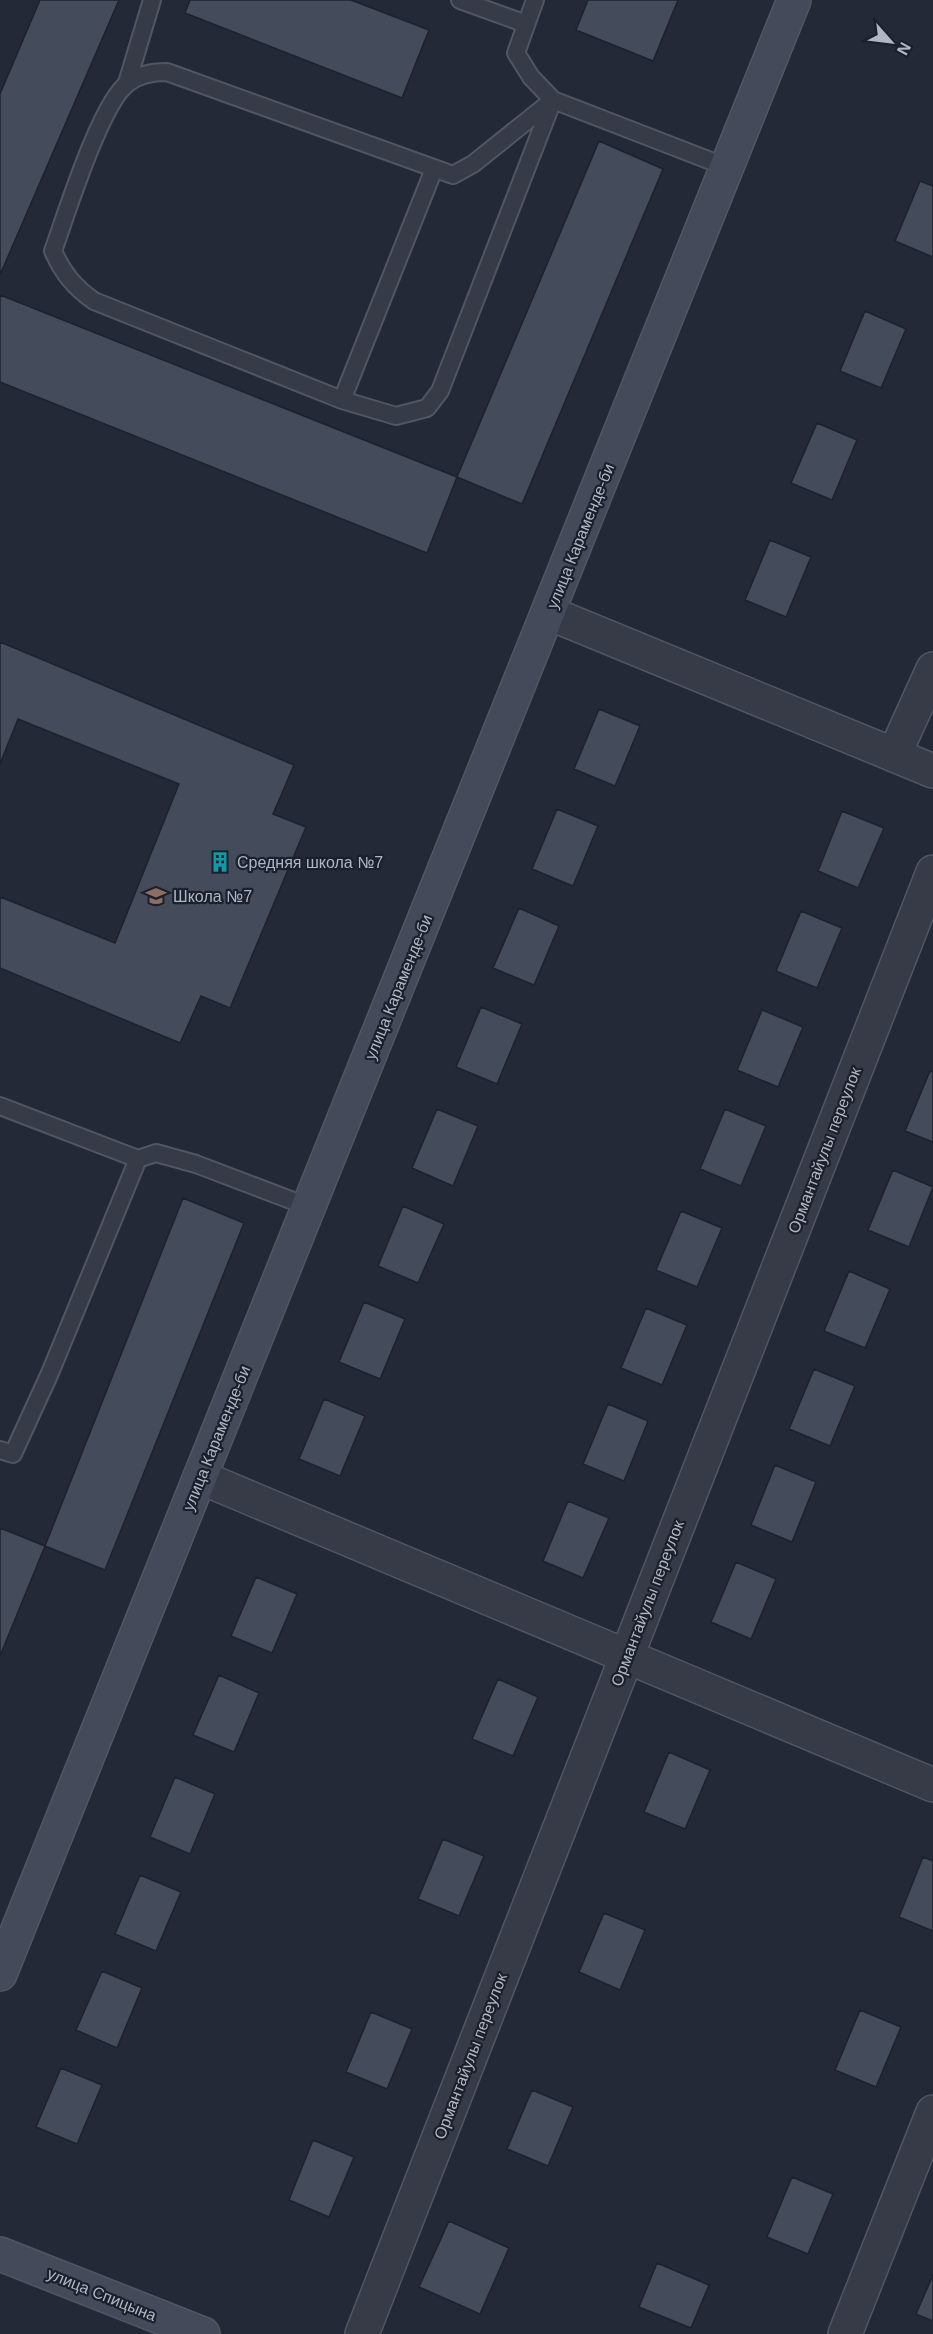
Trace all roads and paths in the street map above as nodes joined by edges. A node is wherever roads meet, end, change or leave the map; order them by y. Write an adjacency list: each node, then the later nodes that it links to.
1 (152, 0): 6 (lane)
2 (460, 0): 5 (lane)
3 (535, 0): 5 (lane)
4 (794, 0): 8 (street, улица Караменде-би)
5 (526, 24): 7 (lane)
6 (127, 83): 9 (lane); 10 (lane)
7 (553, 100): 8 (lane); 9 (lane); 10 (lane)
8 (729, 168): 11 (street, улица Караменде-би)
9 (434, 169): 10 (lane)
10 (342, 400)
11 (549, 613): 13 (street); 18 (street, улица Караменде-би)
12 (933, 669): 13 (street)
13 (894, 755): 14 (street)
14 (933, 771)
15 (933, 872): 21 (street, Ормантайулы переулок)
16 (0, 1106): 17 (lane)
17 (138, 1159): 18 (lane); 19 (lane)
18 (309, 1207): 20 (street, улица Караменде-би)
19 (0, 1450)
20 (200, 1477): 21 (street); 23 (street, улица Караменде-би)
21 (626, 1656): 22 (street); 27 (street, Ормантайулы переулок)
22 (933, 1785)
23 (0, 1974)
24 (933, 2112): 28 (street)
25 (0, 2254): 26 (street, улица Спицына)
26 (203, 2334)
27 (362, 2334)
28 (845, 2334)

